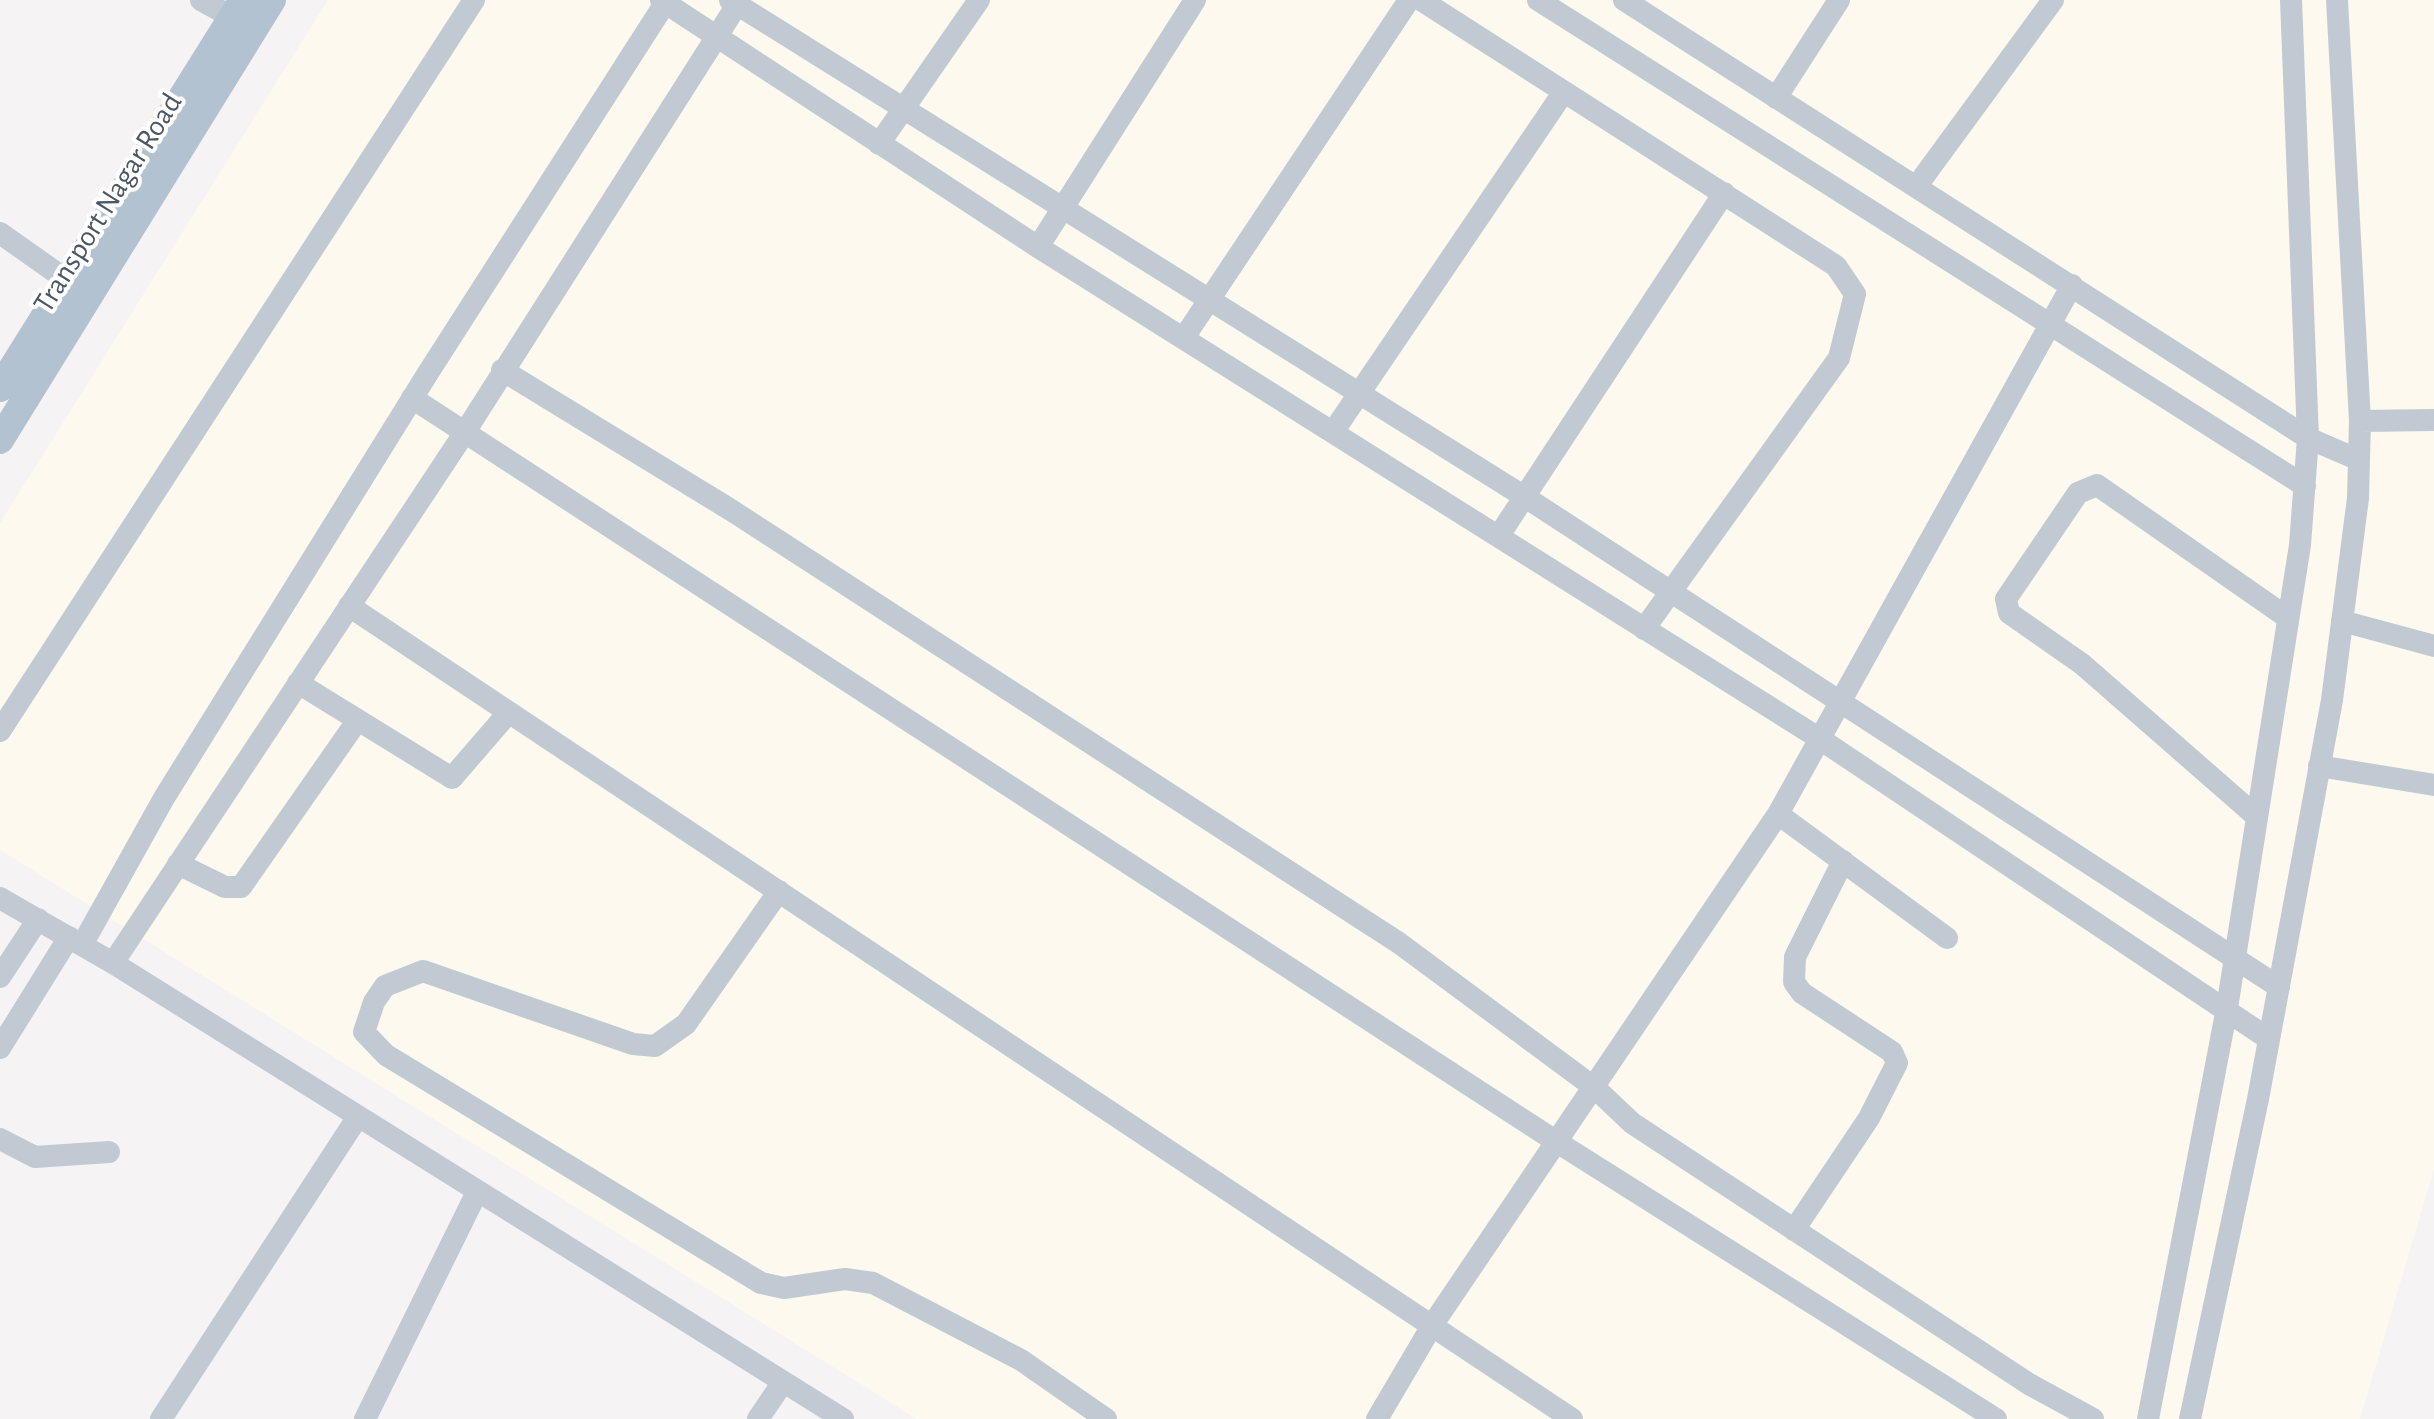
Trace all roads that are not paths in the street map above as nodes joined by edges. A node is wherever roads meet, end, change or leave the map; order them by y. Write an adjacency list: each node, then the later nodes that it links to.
1 (202, 0): 16 (street)
2 (272, 0): 41 (main road, Transport Nagar Road)
3 (474, 0): 56 (street)
4 (979, 0): 20 (street)
5 (1195, 0): 24 (street)
6 (1409, 0): 29 (street)
7 (1421, 0): 18 (street)
8 (1538, 0): 30 (street)
9 (1624, 0): 19 (street)
10 (1839, 0): 19 (street)
11 (2053, 0): 22 (street)
12 (2291, 0): 40 (street)
13 (2337, 0): 37 (street)
14 (664, 1): 17 (street); 35 (street)
15 (736, 1): 17 (street); 20 (street)
16 (237, 9): 27 (main road, Transport Nagar Road)
17 (718, 34): 21 (street); 32 (street)
18 (1563, 93): 23 (street); 34 (street)
19 (1776, 98): 22 (street)
20 (902, 111): 21 (street); 24 (street)
21 (880, 144): 26 (street)
22 (1916, 186): 28 (street)
23 (1724, 193): 44 (street); 46 (street)
24 (1064, 207): 26 (street); 29 (street)
25 (0, 233): 27 (street)
26 (1038, 247): 31 (street)
27 (68, 281): 33 (main road, Transport Nagar Road)
28 (2072, 285): 30 (street); 40 (street)
29 (1208, 303): 31 (street); 34 (street)
30 (2048, 323): 43 (street); 53 (street)
31 (1185, 336): 39 (street)
32 (502, 370): 38 (street); 76 (street)
33 (0, 388)
34 (1358, 396): 39 (street); 44 (street)
35 (412, 398): 38 (street); 68 (street)
36 (2434, 420): 37 (street)
37 (2360, 421): 42 (street)
38 (465, 432): 47 (street); 79 (street)
39 (1333, 432): 45 (street)
40 (2308, 438): 42 (street); 43 (street)
41 (0, 440)
42 (2359, 460): 49 (street)
43 (2305, 486): 48 (street)
44 (1524, 497): 45 (street); 46 (street)
45 (1500, 534): 50 (street)
46 (1670, 591): 50 (street); 53 (street)
47 (349, 606): 52 (street); 54 (street)
48 (2288, 618): 61 (street); 61 (street)
49 (2342, 621): 51 (street); 58 (street)
50 (1644, 629): 57 (street)
51 (2434, 646)
52 (298, 683): 55 (street); 63 (street)
53 (1840, 699): 57 (street); 69 (street)
54 (509, 712): 55 (street); 64 (street)
55 (357, 721): 63 (street)
56 (0, 731)
57 (1818, 737): 60 (street); 73 (street)
58 (2319, 766): 59 (street); 72 (street)
59 (2434, 785)
60 (1778, 814): 62 (street); 76 (street)
61 (2256, 817): 69 (street)
62 (1843, 861): 67 (street); 82 (street)
63 (178, 864): 70 (street)
64 (779, 891): 83 (street); 89 (street)
65 (0, 898): 66 (street)
66 (38, 919): 68 (street); 71 (street)
67 (1946, 938)
68 (76, 941): 70 (street); 75 (street)
69 (2234, 956): 72 (street); 73 (street)
70 (113, 962): 77 (street)
71 (0, 976)
72 (2278, 987): 74 (street)
73 (2228, 1008): 74 (street); 94 (street)
74 (2269, 1039): 95 (street)
75 (0, 1048)
76 (1595, 1088): 79 (street); 82 (street)
77 (357, 1118): 81 (street); 85 (street)
78 (0, 1138): 80 (street)
79 (1557, 1142): 83 (street); 92 (street)
80 (110, 1152)
81 (477, 1192): 84 (street); 86 (street)
82 (1794, 1230): 93 (street)
83 (1433, 1324): 90 (street); 91 (street)
84 (783, 1382): 87 (street); 88 (street)
85 (161, 1419)
86 (365, 1419)
87 (758, 1419)
88 (842, 1419)
89 (1106, 1419)
90 (1377, 1419)
91 (1572, 1419)
92 (1996, 1419)
93 (2093, 1419)
94 (2148, 1419)
95 (2190, 1419)

